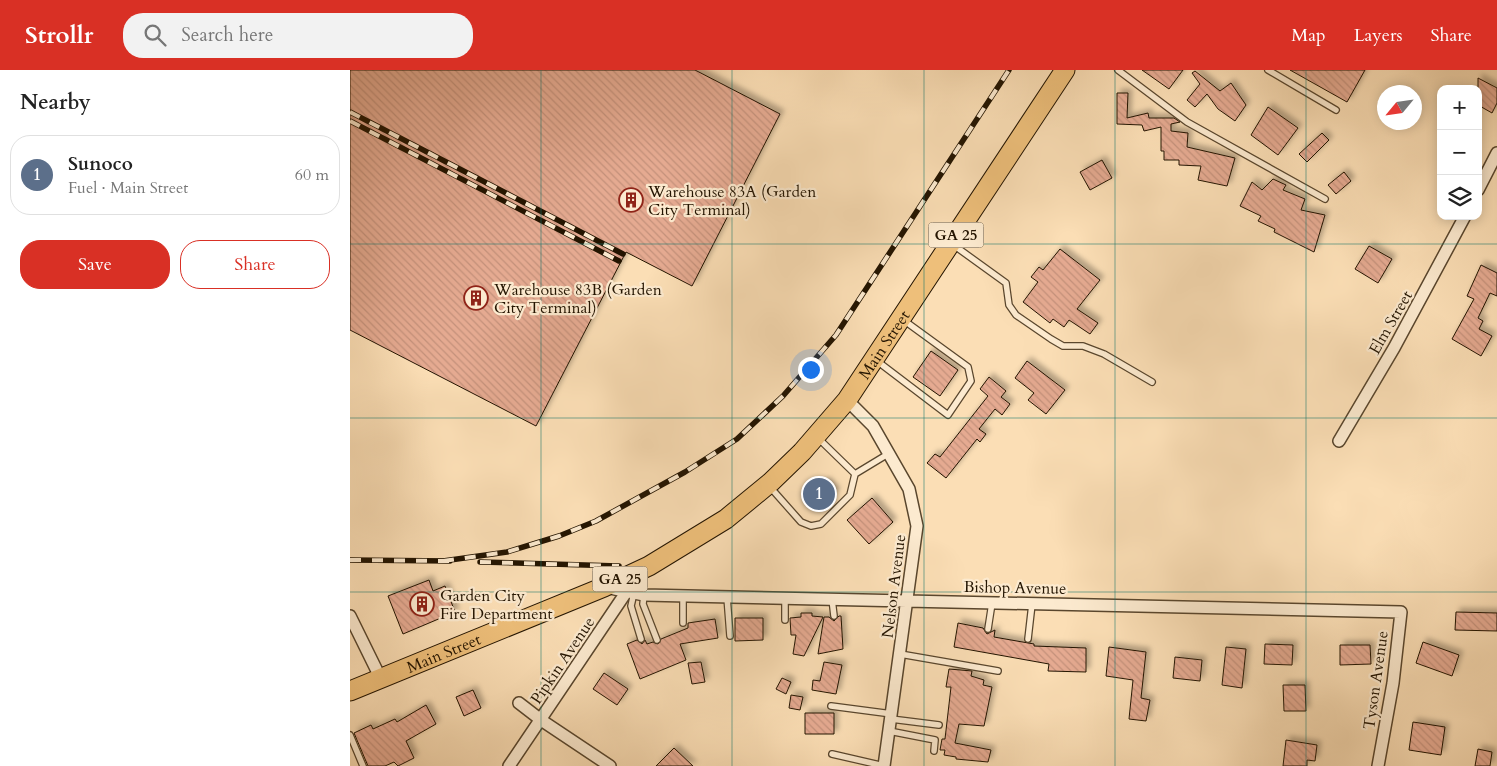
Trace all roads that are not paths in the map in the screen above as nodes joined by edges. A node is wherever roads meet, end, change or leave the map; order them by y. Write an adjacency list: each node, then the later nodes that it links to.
1 (1065, 70): 9 (main road, Main Street / GA 25)
2 (1118, 70): 7 (lane)
3 (1268, 70): 4 (lane)
4 (1336, 110)
5 (1497, 153): 6 (street)
6 (1482, 182)
7 (1325, 199)
8 (1463, 220): 15 (street, Elm Street)
9 (951, 243): 10 (main road, Main Street / GA 25); 12 (lane)
10 (901, 318): 11 (main road, Main Street / GA 25); 11 (lane)
11 (874, 359): 13 (main road, Main Street / GA 25)
12 (1152, 382)
13 (847, 400): 14 (main road, Main Street / GA 25); 16 (street, Nelson Avenue)
14 (816, 436): 17 (lane); 18 (main road, Main Street / GA 25)
15 (1339, 441)
16 (888, 454): 17 (lane); 26 (street, Nelson Avenue)
17 (855, 474): 18 (lane)
18 (768, 485): 19 (main road, Main Street / GA 25)
19 (649, 566): 20 (main road, Main Street / GA 25); 21 (street, Main Street)
20 (604, 587): 21 (street); 41 (main road, Main Street / GA 25)
21 (635, 593): 22 (street, Bishop Avenue); 36 (lane); 38 (lane); 46 (street, Pipkin Avenue)
22 (683, 596): 23 (street, Bishop Avenue); 33 (lane)
23 (727, 597): 24 (street, Bishop Avenue); 35 (lane)
24 (785, 598): 25 (street, Bishop Avenue); 32 (lane)
25 (832, 599): 26 (street, Bishop Avenue); 31 (lane)
26 (908, 600): 27 (street, Bishop Avenue); 39 (street, Nelson Avenue)
27 (992, 602): 28 (street, Bishop Avenue); 34 (lane)
28 (1032, 603): 29 (street, Bishop Avenue); 37 (lane)
29 (1401, 612): 56 (street, Tyson Avenue)
30 (350, 616): 41 (street)
31 (834, 616)
32 (785, 620)
33 (683, 622)
34 (988, 629)
35 (730, 636)
36 (641, 639)
37 (1028, 639)
38 (658, 640)
39 (900, 654): 40 (lane); 45 (street, Nelson Avenue)
40 (998, 670)
41 (381, 679): 42 (main road, Main Street / GA 25)
42 (350, 692)
43 (519, 703): 46 (street)
44 (831, 706): 45 (lane)
45 (891, 717): 47 (lane); 48 (street, Nelson Avenue)
46 (541, 720): 53 (street, Pipkin Avenue); 54 (street)
47 (940, 725)
48 (889, 731): 50 (lane); 55 (street, Nelson Avenue)
49 (350, 735): 52 (lane)
50 (934, 751)
51 (832, 754): 55 (lane)
52 (363, 766)
53 (509, 766)
54 (610, 766)
55 (884, 766)
56 (1378, 766)

